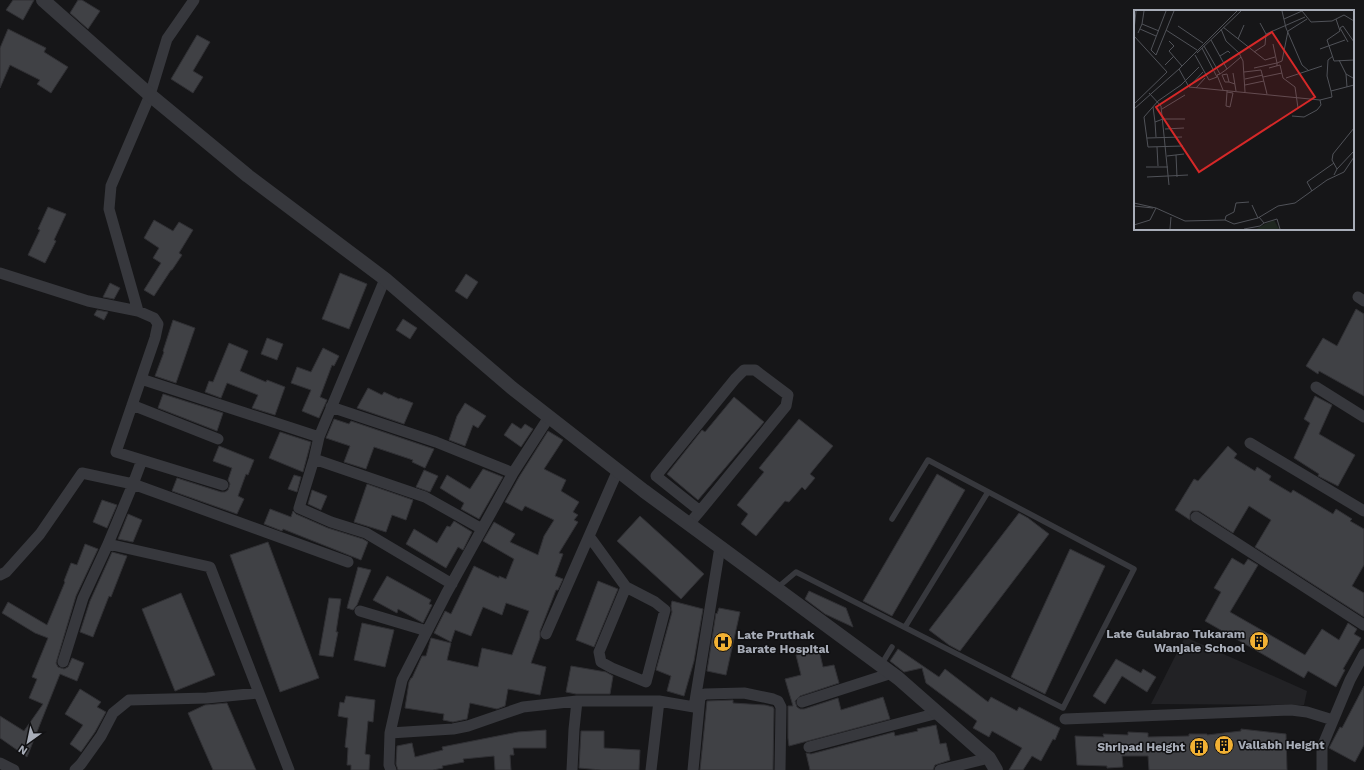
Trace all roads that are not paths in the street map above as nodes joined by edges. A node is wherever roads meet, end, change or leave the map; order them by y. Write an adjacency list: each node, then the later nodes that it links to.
1 (43, 0): 3 (street)
2 (194, 0): 3 (street)
3 (150, 95): 5 (street); 6 (street)
4 (0, 273): 6 (street)
5 (385, 279): 10 (street); 11 (street)
6 (138, 311): 7 (street)
7 (141, 379): 9 (street); 13 (street)
8 (1316, 387): 12 (street)
9 (132, 405): 14 (street); 17 (street)
10 (331, 407): 13 (street); 19 (street)
11 (549, 417): 18 (street); 19 (street)
12 (1364, 417)
13 (318, 437): 16 (street)
14 (218, 439)
15 (1250, 443): 24 (street)
16 (314, 459): 28 (street); 34 (street)
17 (142, 460): 20 (street); 21 (street)
18 (618, 470): 27 (street); 29 (street)
19 (513, 473): 28 (street)
20 (133, 484): 30 (street); 32 (street); 33 (street)
21 (223, 485)
22 (988, 492): 26 (lane); 39 (lane); 39 (lane)
23 (700, 511): 23 (street); 27 (street)
24 (1364, 511)
25 (1196, 517): 38 (street)
26 (892, 519)
27 (689, 524): 31 (street)
28 (482, 528): 34 (street)
29 (589, 536): 35 (street); 41 (street)
30 (108, 544): 44 (street); 46 (street)
31 (720, 547): 36 (street); 47 (street)
32 (348, 562)
33 (0, 575)
34 (452, 584): 40 (street)
35 (626, 587): 35 (street)
36 (776, 588): 39 (lane); 45 (street)
37 (360, 611): 40 (street)
38 (1364, 625)
39 (905, 627)
40 (427, 631): 53 (street)
41 (546, 634)
42 (892, 647): 45 (lane)
43 (1364, 654): 52 (street)
44 (63, 662)
45 (886, 669): 49 (street); 50 (street)
46 (259, 694): 58 (street); 59 (street)
47 (658, 700): 48 (street); 62 (street)
48 (577, 701): 53 (street); 61 (street)
49 (802, 702)
50 (938, 713): 54 (street); 56 (street)
51 (1065, 719): 52 (street)
52 (1333, 720): 66 (street)
53 (390, 733): 60 (street)
54 (809, 747)
55 (0, 763): 57 (street)
56 (992, 764): 65 (street)
57 (14, 770)
58 (75, 770)
59 (289, 770)
60 (391, 770)
61 (572, 770)
62 (651, 770)
63 (693, 770): 64 (street)
64 (780, 770)
65 (940, 770)
66 (1322, 770)

